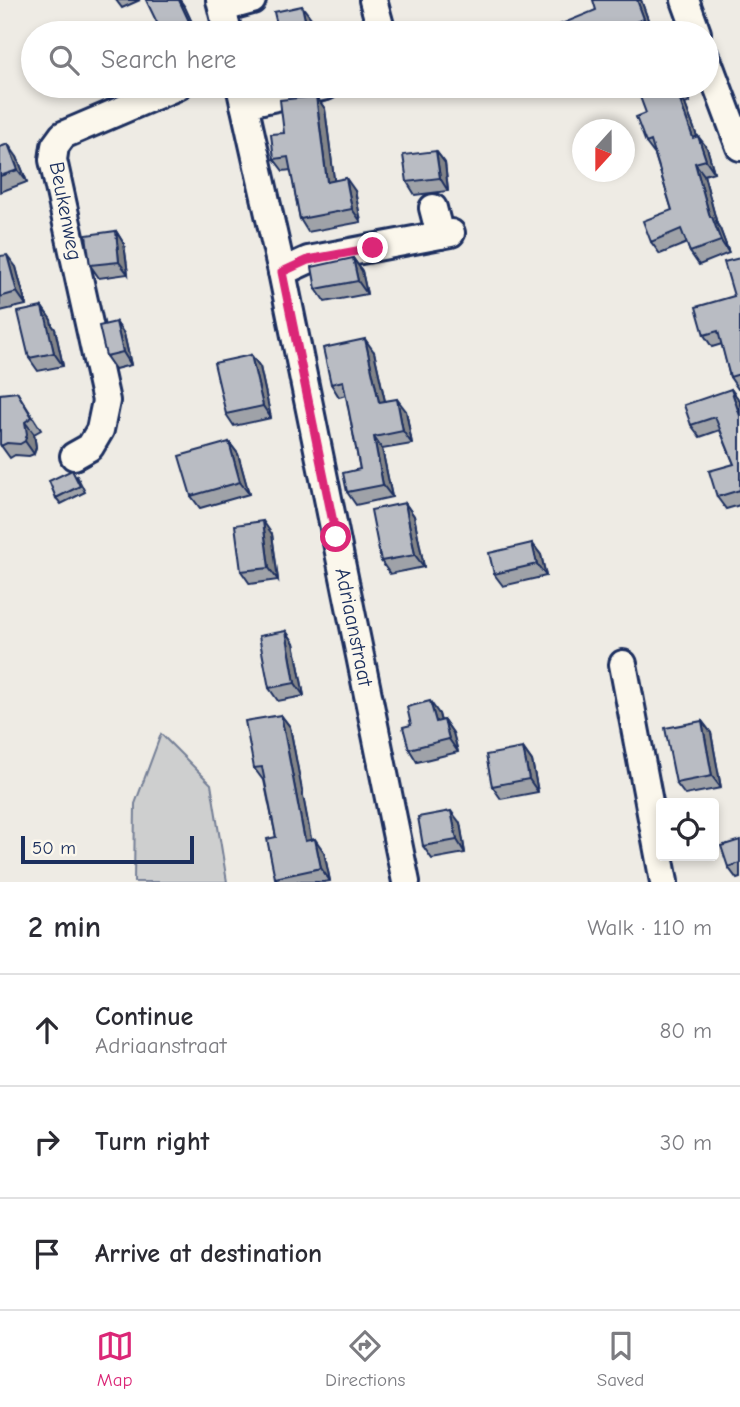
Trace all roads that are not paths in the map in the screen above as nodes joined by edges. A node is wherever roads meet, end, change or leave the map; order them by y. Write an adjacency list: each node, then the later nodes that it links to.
1 (252, 0): 4 (street)
2 (373, 0): 5 (street)
3 (685, 0): 6 (street)
4 (224, 14)
5 (379, 21)
6 (693, 21)
7 (719, 91): 10 (street)
8 (150, 98): 13 (street, Beukenweg)
9 (243, 98): 12 (street, Adriaanstraat)
10 (740, 147)
11 (433, 208): 12 (street)
12 (282, 272): 15 (street, Adriaanstraat)
13 (74, 456)
14 (623, 664): 16 (street)
15 (406, 882)
16 (663, 882)

